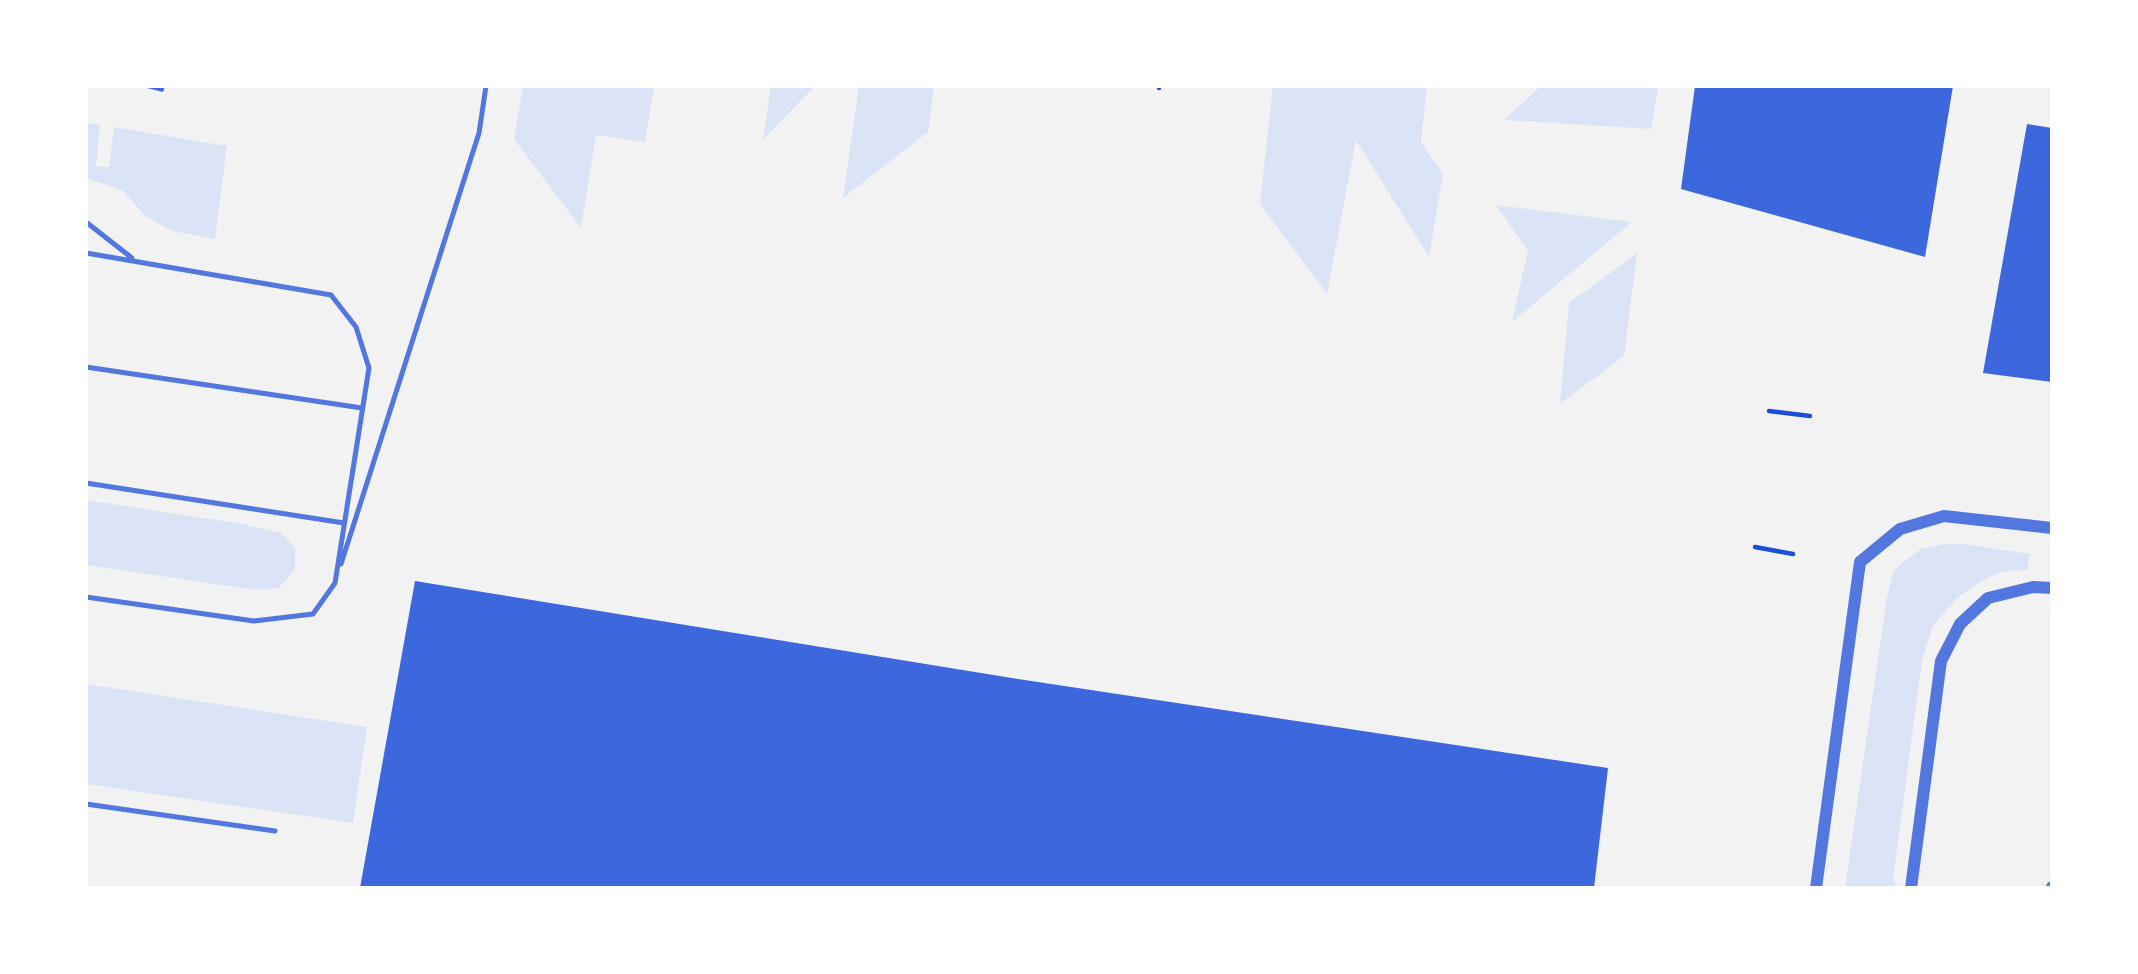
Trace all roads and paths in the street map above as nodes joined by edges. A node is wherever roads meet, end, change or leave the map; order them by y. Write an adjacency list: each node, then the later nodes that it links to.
1 (486, 86): 14 (lane)
2 (86, 222): 4 (lane)
3 (86, 253): 4 (lane)
4 (135, 260): 6 (lane)
5 (86, 367): 6 (lane)
6 (362, 408): 10 (lane)
7 (1769, 411): 8 (path)
8 (1810, 416)
9 (86, 483): 10 (lane)
10 (344, 523): 14 (lane)
11 (2052, 528): 19 (street)
12 (1755, 547): 13 (path)
13 (1793, 554)
14 (335, 583): 16 (lane)
15 (2052, 588): 20 (street)
16 (86, 597)
17 (86, 804): 18 (lane)
18 (275, 831)
19 (1816, 888)
20 (1911, 888)

